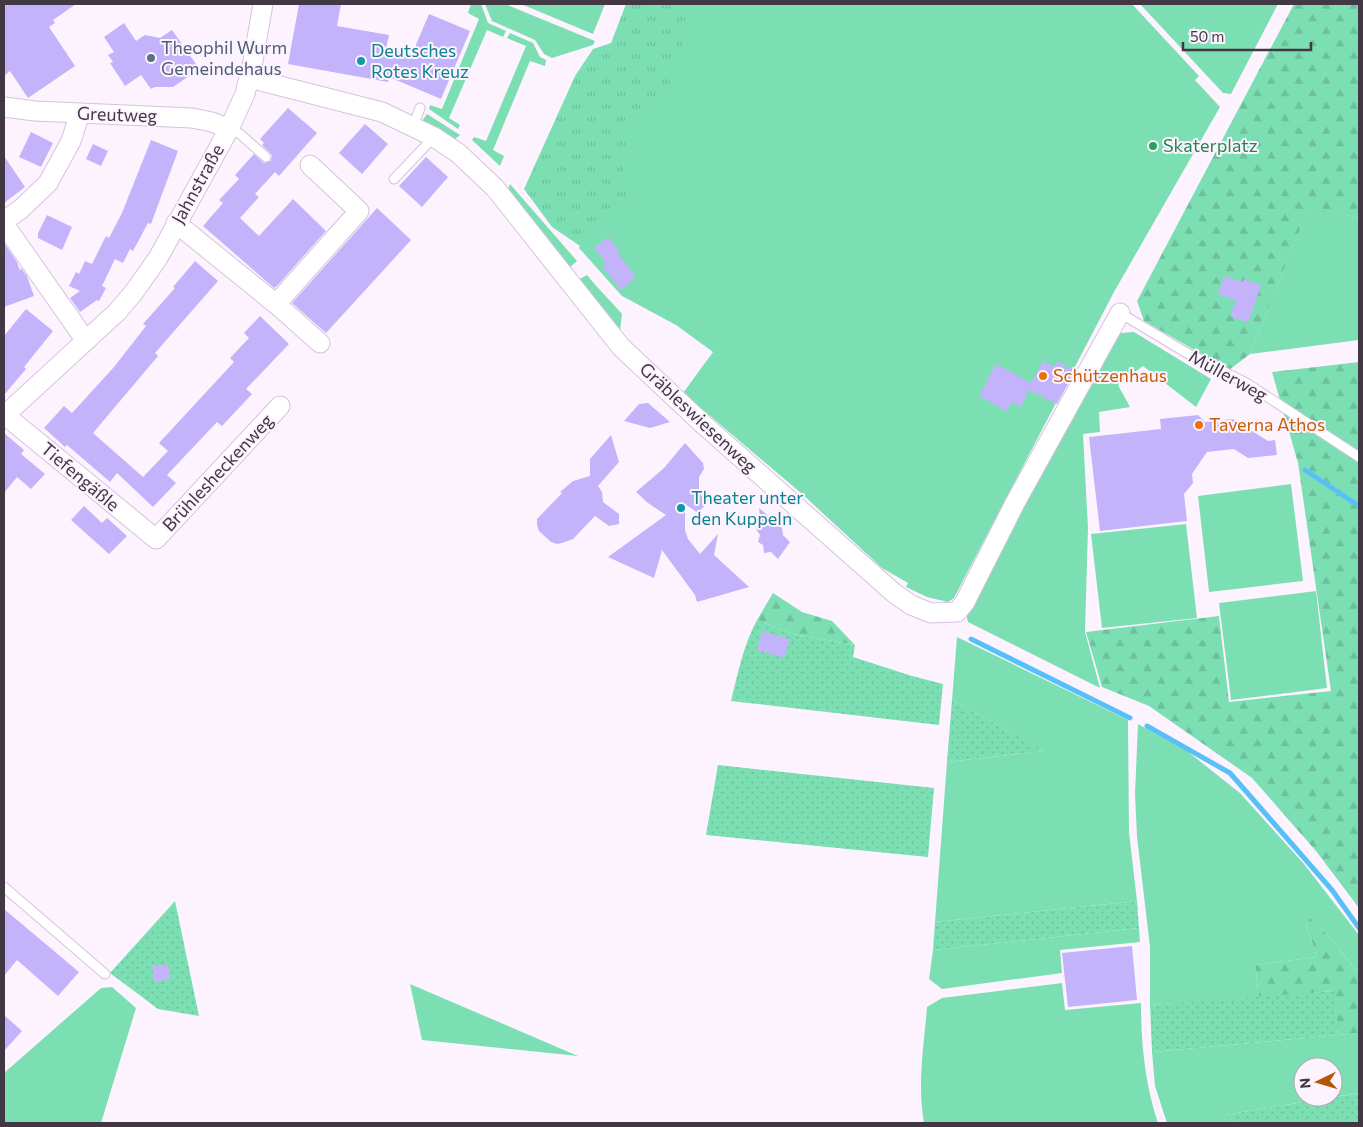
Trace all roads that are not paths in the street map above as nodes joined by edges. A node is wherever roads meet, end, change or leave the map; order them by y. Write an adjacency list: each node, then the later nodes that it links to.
1 (263, 4): 2 (street, Jahnstraße)
2 (249, 78): 6 (street, Gräbleswiesenweg); 7 (street, Jahnstraße)
3 (4, 107): 5 (street, Greutweg)
4 (420, 108): 6 (lane)
5 (80, 113): 7 (street, Greutweg); 12 (street)
6 (413, 126): 8 (street, Gräbleswiesenweg)
7 (229, 128): 9 (lane); 13 (street, Jahnstraße)
8 (434, 137): 11 (lane); 15 (street, Gräbleswiesenweg)
9 (266, 157)
10 (310, 165): 14 (street)
11 (394, 179)
12 (4, 222): 16 (street)
13 (176, 223): 14 (street); 16 (street, Jahnstraße)
14 (276, 304): 17 (street)
15 (1120, 313): 20 (lane, Müllerweg)
16 (86, 340): 19 (street, Jahnstraße)
17 (320, 343)
18 (280, 406): 21 (street, Brühlesheckenweg)
19 (5, 415): 21 (street, Tiefengäßle)
20 (1359, 457)
21 (156, 539)
22 (4, 887): 23 (lane)
23 (105, 974)

